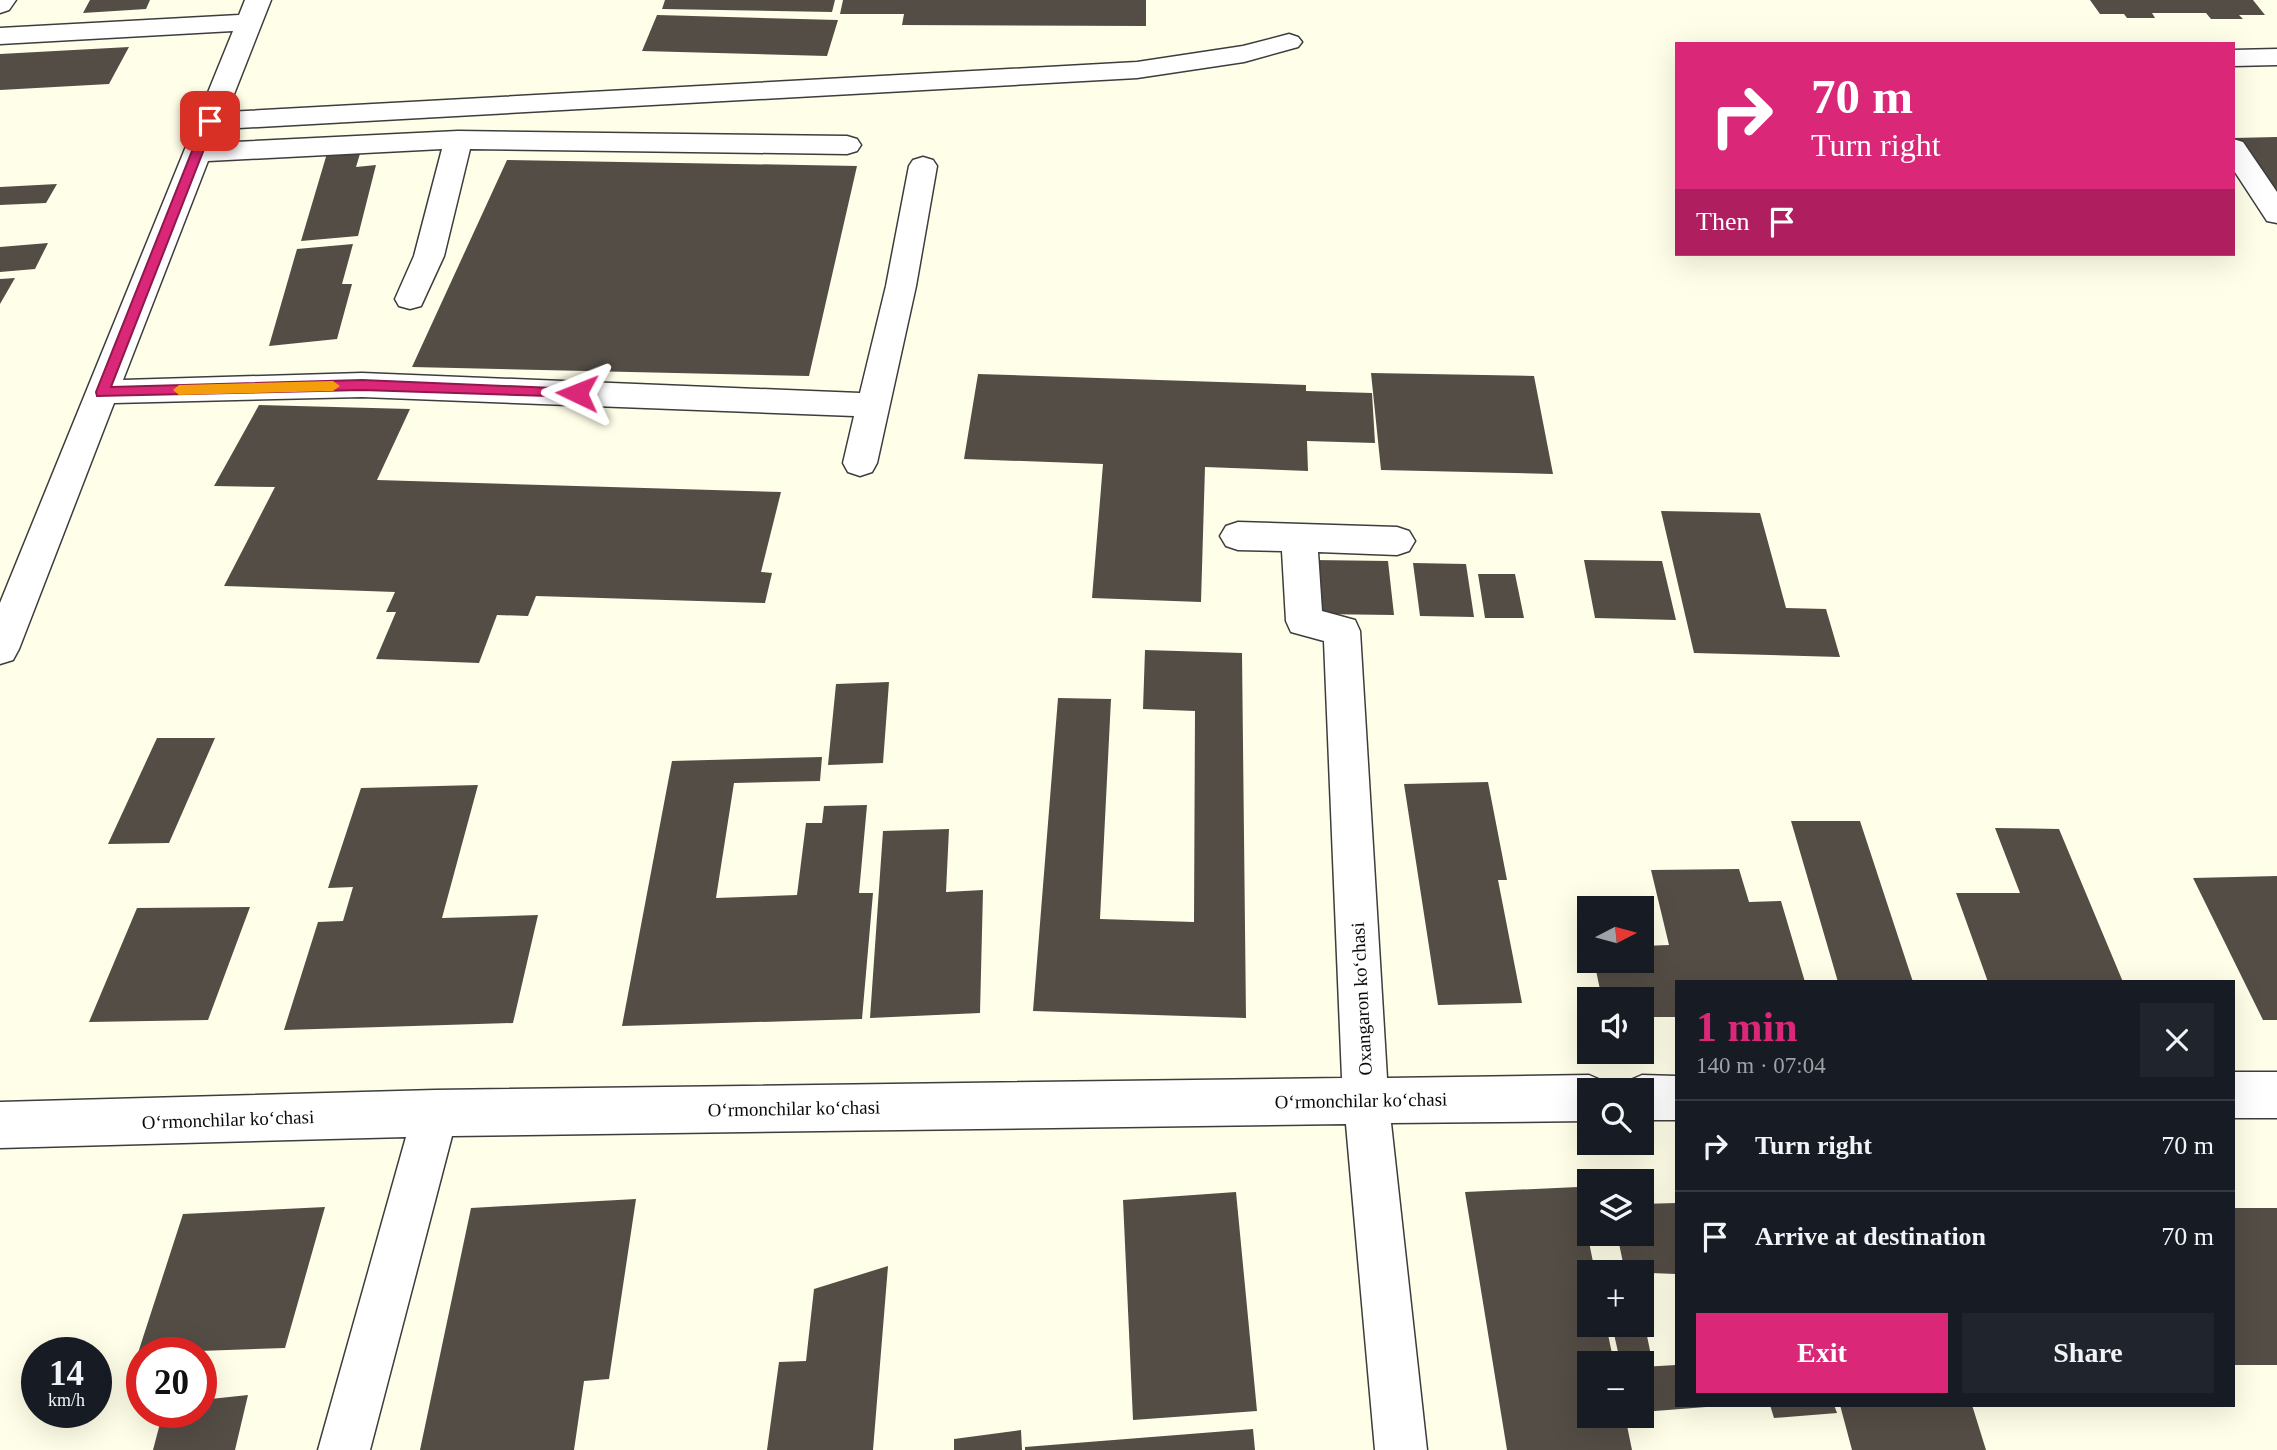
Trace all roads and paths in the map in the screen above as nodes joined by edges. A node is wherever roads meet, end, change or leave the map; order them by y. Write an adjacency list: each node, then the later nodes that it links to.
1 (3, 0): 2 (street)
2 (0, 5)
3 (253, 11): 4 (street); 8 (street)
4 (0, 36)
5 (1289, 42): 8 (street)
6 (2277, 57): 7 (street)
7 (2235, 58)
8 (210, 121): 12 (street)
9 (458, 140): 10 (street); 12 (street); 15 (street)
10 (847, 145)
11 (2235, 151): 14 (street)
12 (197, 153): 16 (street)
13 (923, 166): 17 (street)
14 (2277, 214)
15 (410, 299)
16 (102, 392): 17 (street); 22 (street)
17 (873, 405): 18 (street)
18 (860, 463)
19 (1238, 536): 20 (street)
20 (1299, 538): 21 (street); 28 (street, Oxangaron koʻchasi)
21 (1397, 541)
22 (0, 649)
23 (2277, 1095): 24 (street)
24 (2235, 1096)
25 (1577, 1098): 28 (street, Oʻrmonchilar koʻchasi)
26 (1654, 1098): 27 (street)
27 (1675, 1098)
28 (1366, 1099): 29 (street, Oʻrmonchilar koʻchasi); 32 (street, Oxangaron koʻchasi)
29 (435, 1113): 30 (street, Oʻrmonchilar koʻchasi); 31 (street)
30 (0, 1125)
31 (344, 1450)
32 (1401, 1450)

